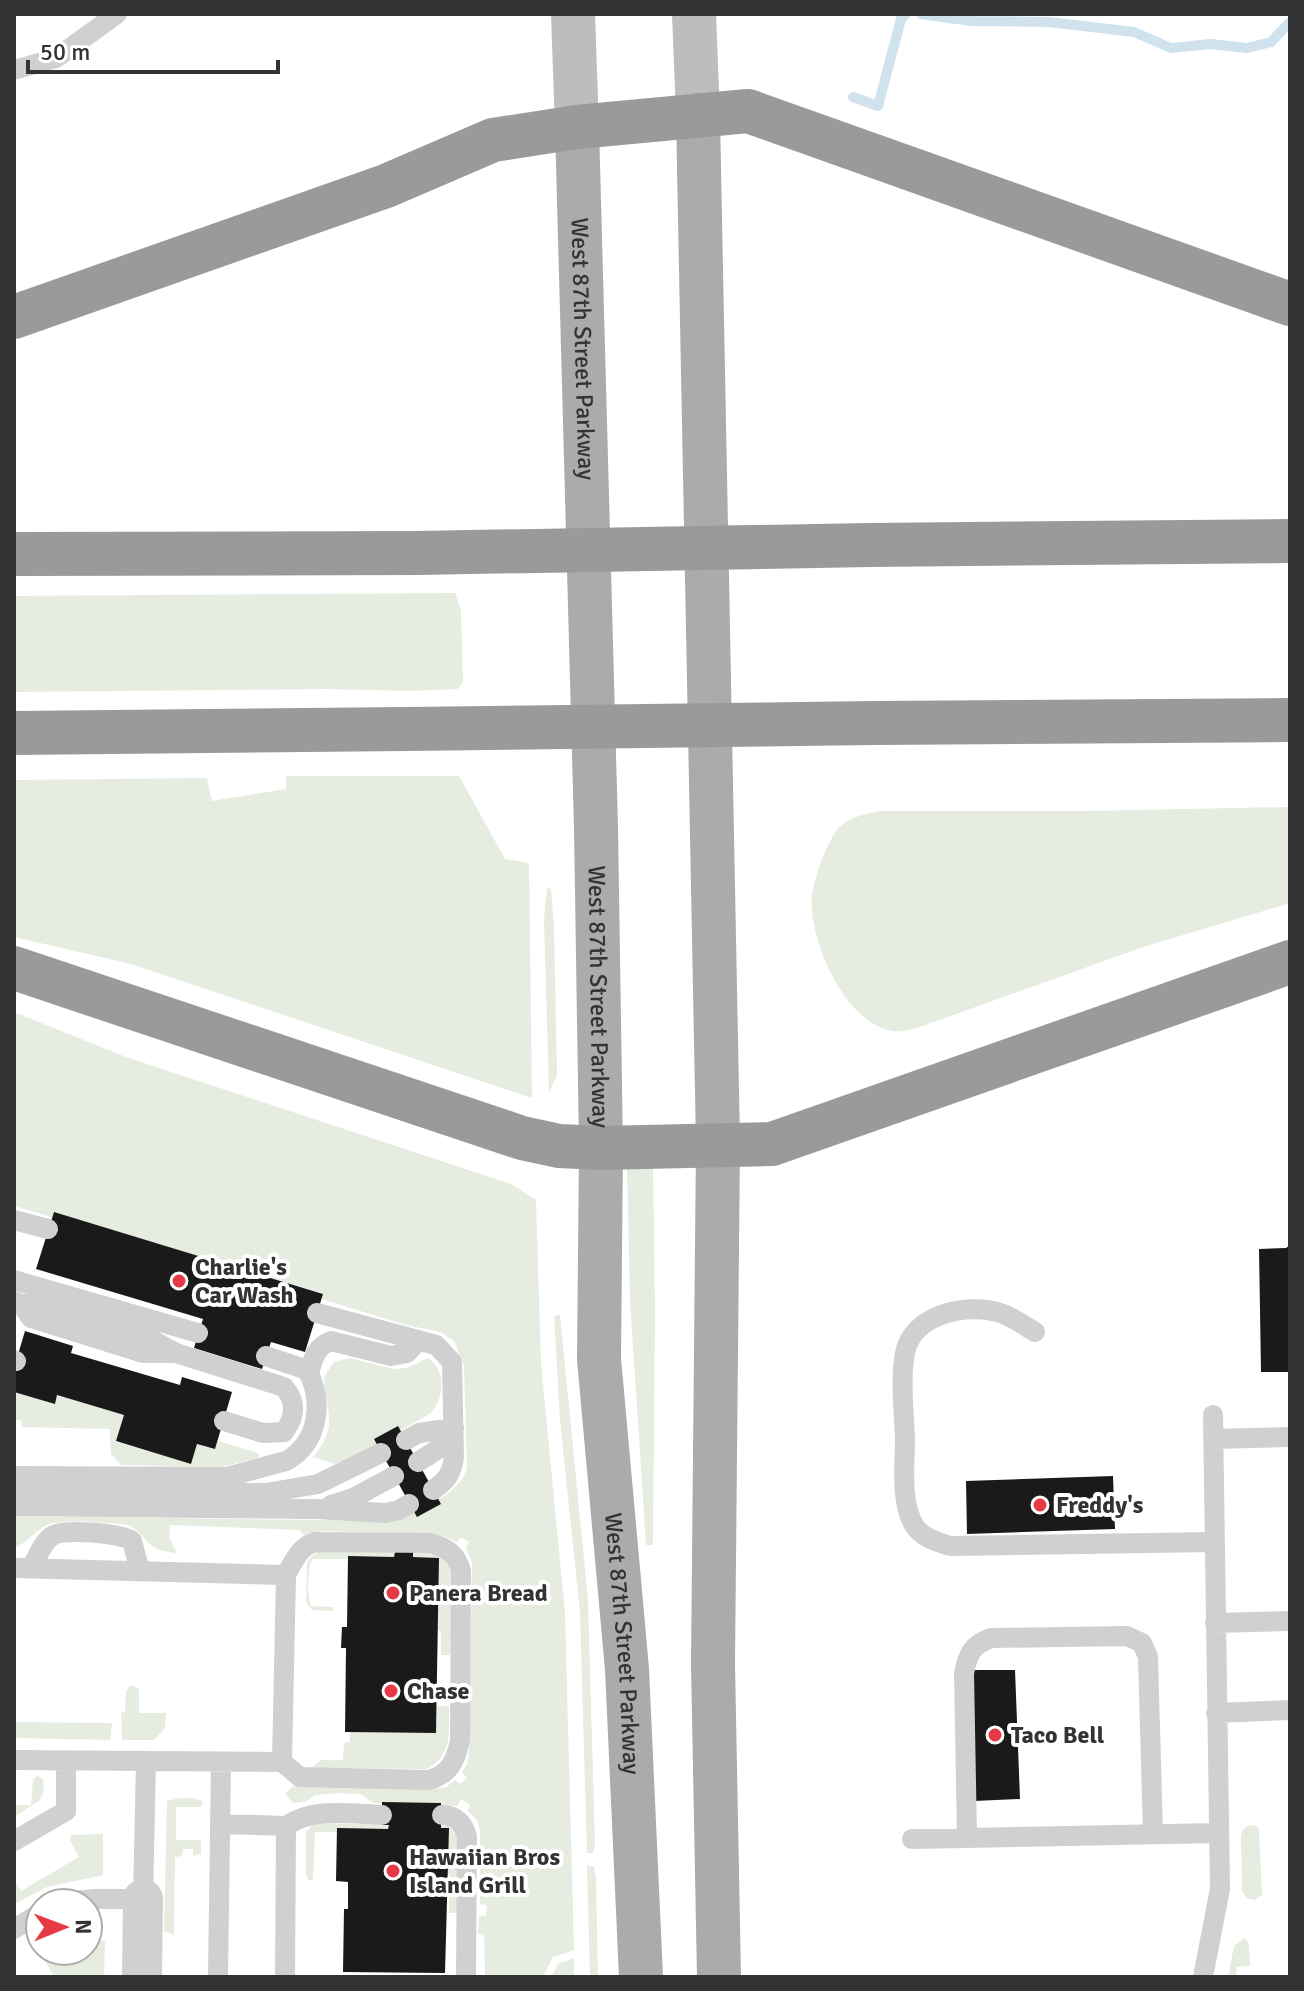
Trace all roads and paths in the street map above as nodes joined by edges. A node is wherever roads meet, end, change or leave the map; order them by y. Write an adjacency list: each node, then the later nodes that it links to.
1 (117, 14): 4 (lane)
2 (573, 14): 6 (main road, West 87th Street Parkway)
3 (694, 14): 5 (main road)
4 (14, 70)
5 (698, 115): 6 (highway); 7 (highway); 15 (main road)
6 (577, 127): 8 (highway); 16 (main road, West 87th Street Parkway)
7 (1290, 304)
8 (14, 317)
9 (1290, 541): 10 (highway, bridge)
10 (14, 554)
11 (1290, 720): 12 (highway, bridge)
12 (14, 733)
13 (1290, 962): 15 (highway)
14 (14, 968): 16 (highway)
15 (718, 1143): 16 (highway); 71 (main road)
16 (601, 1148): 70 (main road, West 87th Street Parkway)
17 (14, 1220): 18 (lane)
18 (48, 1229)
19 (14, 1280): 23 (lane)
20 (17, 1302): 28 (lane)
21 (317, 1313): 24 (lane)
22 (1035, 1332): 42 (lane)
23 (198, 1333)
24 (419, 1340): 26 (lane); 29 (lane)
25 (266, 1356): 26 (lane)
26 (309, 1374): 35 (lane)
27 (1213, 1415): 31 (lane)
28 (224, 1421)
29 (454, 1428): 32 (lane); 34 (lane); 37 (lane)
30 (1290, 1437): 31 (lane)
31 (1213, 1439): 42 (lane)
32 (406, 1440)
33 (381, 1453): 38 (lane)
34 (418, 1462)
35 (14, 1476)
36 (394, 1476): 41 (lane)
37 (433, 1490)
38 (14, 1491)
39 (409, 1504): 41 (lane)
40 (14, 1506): 41 (lane)
41 (316, 1509)
42 (1215, 1542): 47 (lane)
43 (22, 1568): 44 (lane); 44 (lane)
44 (140, 1571): 45 (lane)
45 (286, 1575): 54 (lane); 54 (lane)
46 (1290, 1621): 47 (lane)
47 (1215, 1623): 49 (lane)
48 (1290, 1710): 49 (lane)
49 (1216, 1713): 59 (lane)
50 (14, 1760): 51 (lane)
51 (66, 1761): 52 (lane); 63 (lane)
52 (146, 1761): 53 (lane); 65 (lane)
53 (221, 1762): 54 (lane); 57 (lane)
54 (282, 1762)
55 (382, 1815): 58 (lane)
56 (442, 1815): 69 (lane)
57 (220, 1824): 58 (lane); 67 (lane)
58 (286, 1826): 68 (lane)
59 (1218, 1833): 60 (lane); 72 (lane)
60 (1153, 1834): 61 (lane); 61 (lane)
61 (967, 1837): 62 (lane)
62 (912, 1839)
63 (14, 1841)
64 (104, 1899): 65 (lane)
65 (143, 1899): 66 (street)
66 (142, 1977)
67 (218, 1977)
68 (285, 1977)
69 (466, 1977)
70 (641, 1977)
71 (719, 1977)
72 (1203, 1977)

